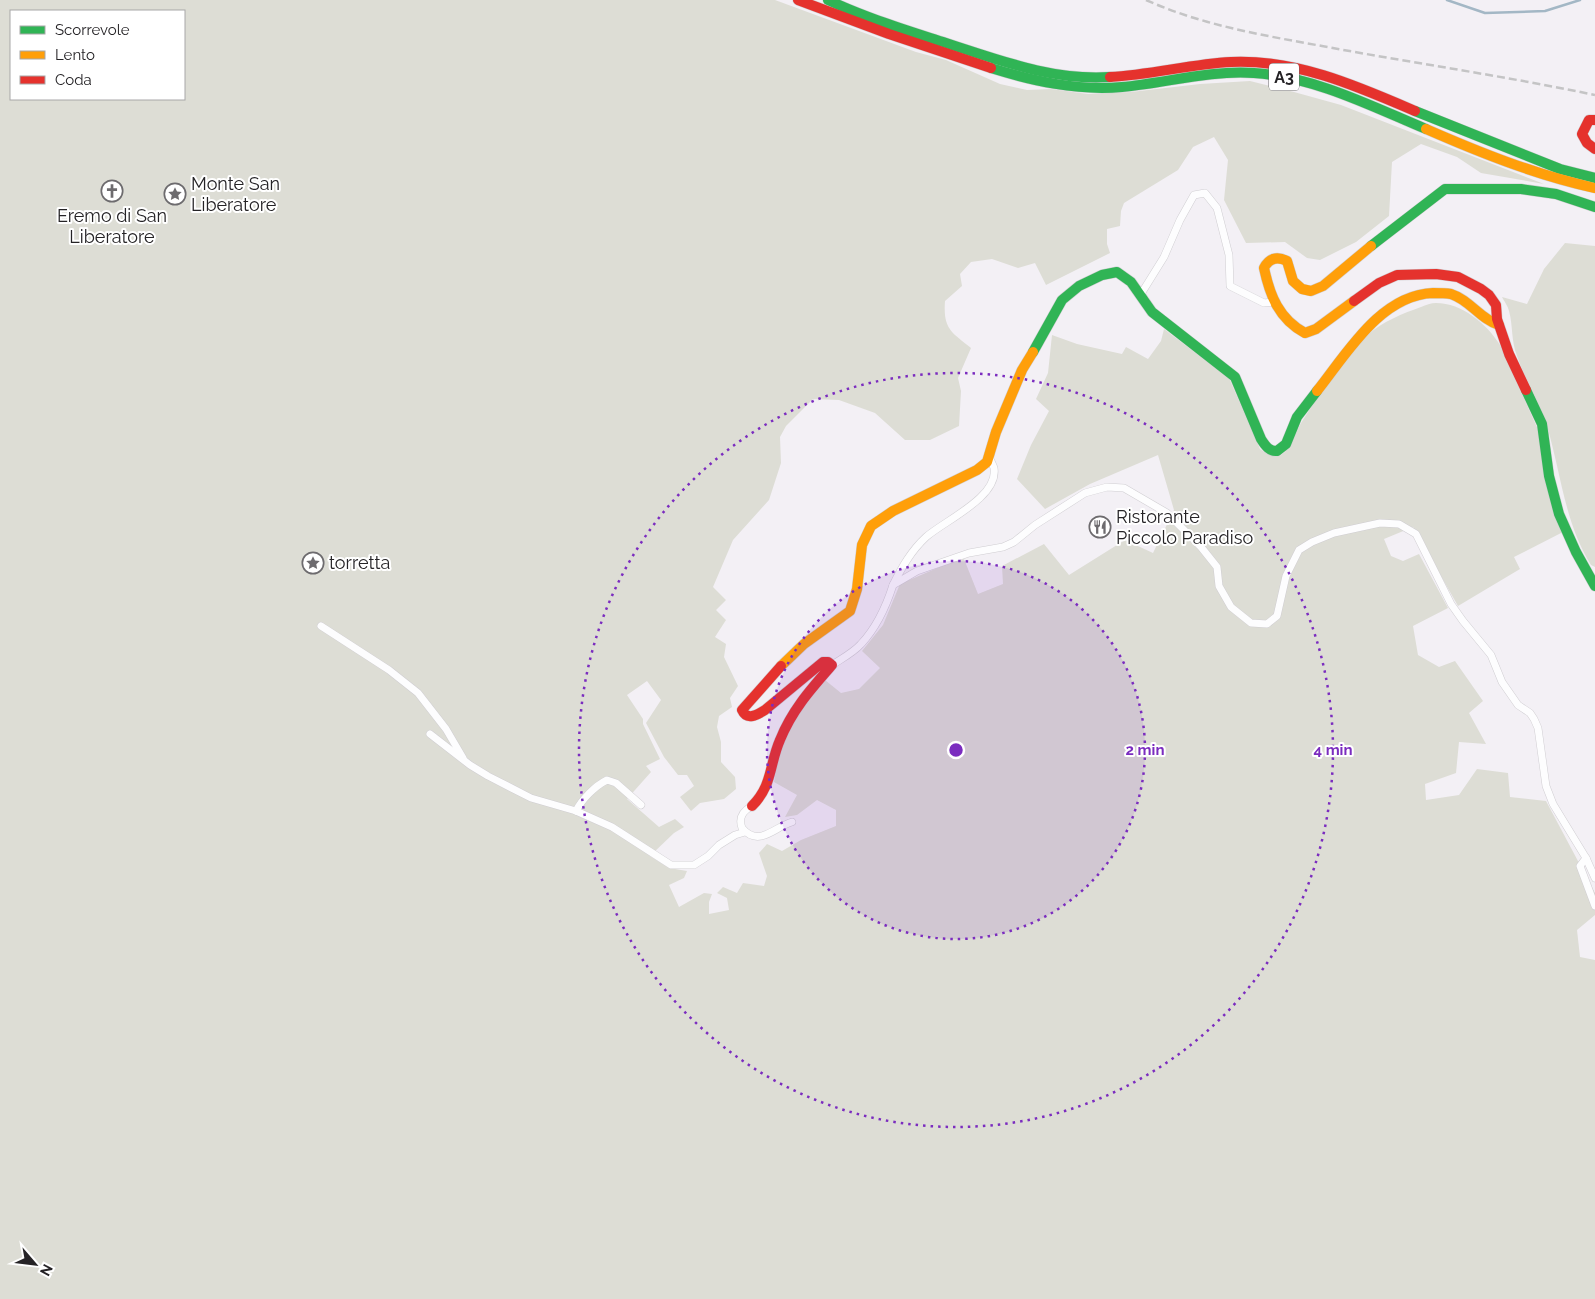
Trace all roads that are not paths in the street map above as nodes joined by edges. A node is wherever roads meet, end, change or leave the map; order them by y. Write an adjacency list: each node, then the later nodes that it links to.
1 (798, 0): 2 (main road, A3)
2 (831, 5): 5 (main road, A3)
3 (1595, 120): 4 (main road)
4 (1595, 149)
5 (1591, 182)
6 (1595, 207): 8 (main road)
7 (1141, 294): 8 (street); 9 (main road); 10 (main road)
8 (1273, 302): 9 (main road)
9 (1499, 325): 12 (main road)
10 (990, 457): 11 (street); 14 (main road)
11 (893, 585): 14 (street); 22 (street)
12 (1595, 586)
13 (321, 626): 16 (street)
14 (832, 665): 18 (main road)
15 (430, 734): 16 (street)
16 (465, 761): 19 (street)
17 (641, 805): 19 (street)
18 (748, 808): 21 (street)
19 (576, 811): 21 (street)
20 (792, 822): 21 (street)
21 (745, 832)
22 (1586, 858): 23 (street); 24 (street)
23 (1595, 878)
24 (1595, 906)

